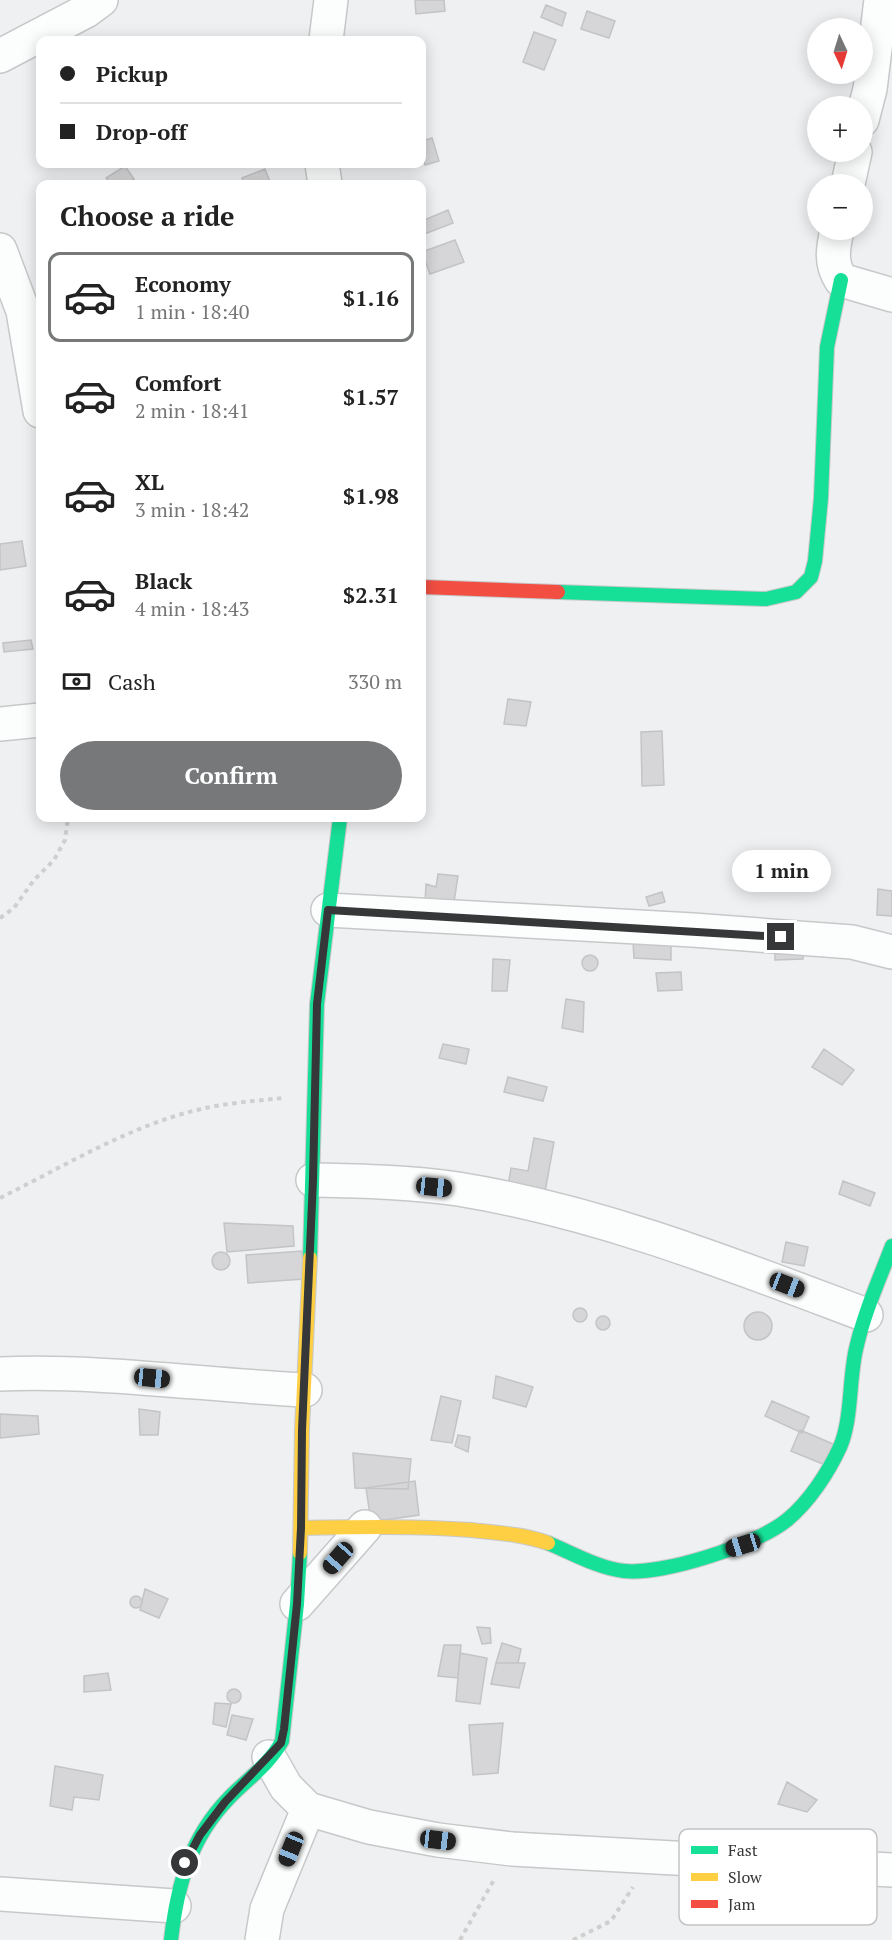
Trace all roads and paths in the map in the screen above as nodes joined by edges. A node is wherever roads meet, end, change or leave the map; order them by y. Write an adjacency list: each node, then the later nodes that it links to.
1 (101, 0): 4 (street)
2 (331, 0): 5 (street)
3 (881, 0): 8 (street)
4 (39, 36)
5 (327, 36)
6 (36, 37): 7 (street)
7 (1, 56)
8 (881, 91)
9 (835, 240): 11 (street)
10 (4, 267): 13 (street)
11 (841, 280): 12 (street); 14 (street)
12 (892, 295)
13 (36, 387)
14 (426, 587)
15 (36, 720): 16 (street)
16 (0, 724)
17 (67, 822): 20 (path)
18 (339, 822): 19 (street)
19 (328, 910): 21 (street); 22 (street)
20 (0, 918)
21 (892, 952)
22 (314, 1094): 23 (street); 24 (path)
23 (313, 1180): 26 (street); 28 (street)
24 (0, 1198)
25 (892, 1246): 26 (street)
26 (866, 1315): 29 (street)
27 (0, 1374): 28 (street)
28 (305, 1390): 30 (street)
29 (365, 1527): 30 (street); 31 (street)
30 (301, 1528): 31 (street)
31 (297, 1604): 32 (street)
32 (269, 1757): 33 (street); 40 (street)
33 (308, 1809): 34 (street); 42 (street)
34 (512, 1849): 35 (street); 43 (path)
35 (649, 1857): 36 (street); 44 (path)
36 (679, 1859)
37 (877, 1869): 38 (street)
38 (892, 1870)
39 (0, 1894): 40 (street)
40 (174, 1906): 41 (street)
41 (171, 1940)
42 (262, 1940)
43 (460, 1940)
44 (573, 1940)

